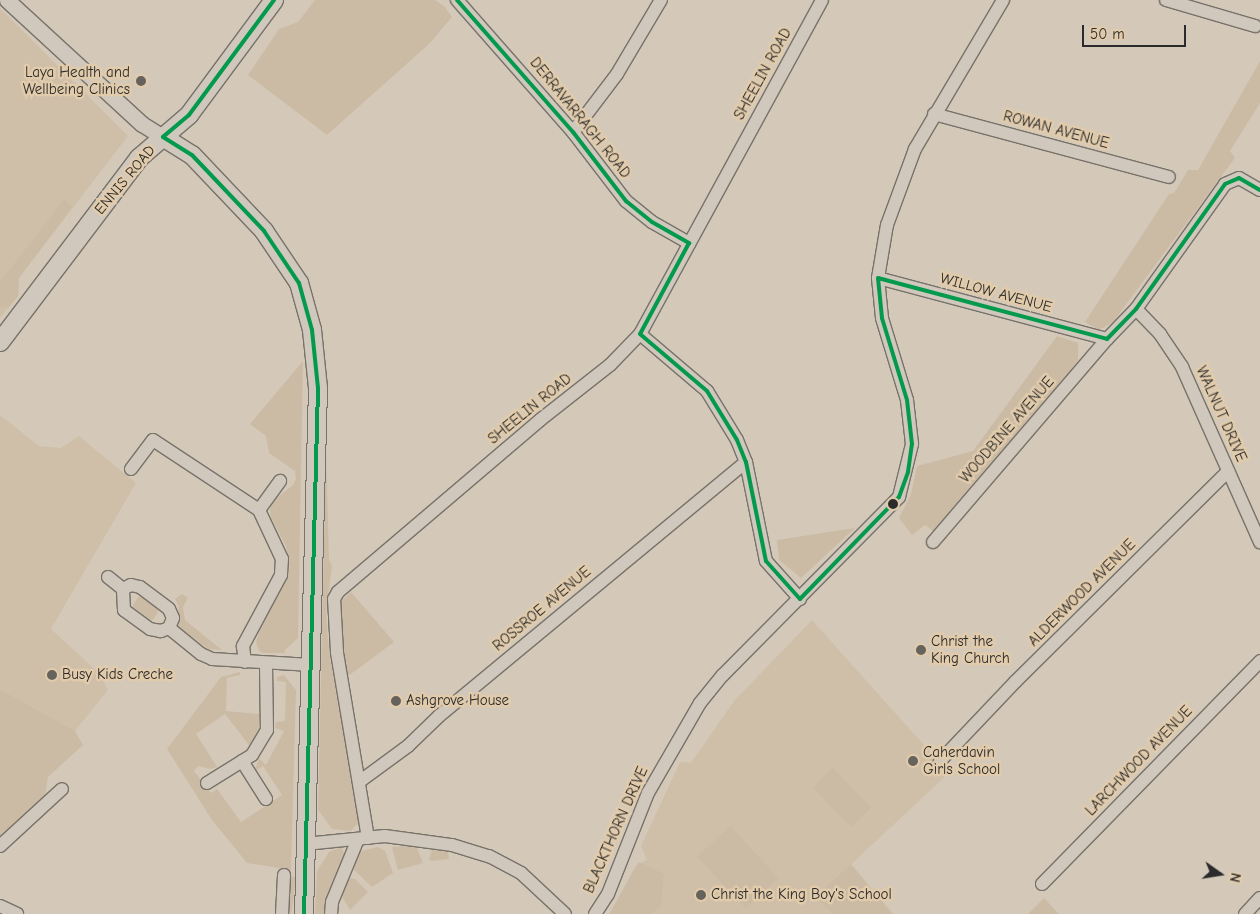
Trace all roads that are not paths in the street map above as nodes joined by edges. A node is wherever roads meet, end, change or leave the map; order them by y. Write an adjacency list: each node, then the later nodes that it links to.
1 (7, 0): 11 (street)
2 (274, 0): 11 (main road, ENNIS ROAD)
3 (661, 0): 10 (street)
4 (822, 0): 14 (street, SHEELIN ROAD)
5 (1002, 0): 9 (street, BLACKTHORN DRIVE)
6 (1166, 0): 8 (street)
7 (460, 1): 10 (street, DERRAVARRAGH ROAD)
8 (1255, 26)
9 (934, 114): 12 (street, ROWAN AVENUE); 15 (street, BLACKTHORN DRIVE)
10 (573, 132): 14 (street, DERRAVARRAGH ROAD)
11 (163, 137): 19 (main road, ENNIS ROAD); 34 (main road)
12 (1169, 177)
13 (1260, 190): 16 (street, WOODBINE AVENUE)
14 (690, 242): 17 (street, SHEELIN ROAD)
15 (878, 278): 18 (street, WILLOW AVENUE); 29 (street, BLACKTHORN DRIVE)
16 (1136, 310): 18 (street, WOODBINE AVENUE); 22 (street, WALNUT DRIVE)
17 (640, 334): 20 (street); 37 (street, SHEELIN ROAD)
18 (1107, 339): 25 (street, WOODBINE AVENUE)
19 (0, 342)
20 (746, 462): 29 (street); 37 (street, ROSSROE AVENUE)
21 (131, 468): 24 (street)
22 (1228, 471): 26 (street, WALNUT DRIVE); 36 (street, ALDERWOOD AVENUE)
23 (280, 481): 24 (street)
24 (259, 510): 32 (street)
25 (933, 542)
26 (1260, 542)
27 (108, 577): 28 (street)
28 (123, 589): 30 (street); 30 (street)
29 (800, 599): 53 (street, BLACKTHORN DRIVE)
30 (169, 628): 32 (street)
31 (1260, 661): 45 (street, LARCHWOOD AVENUE)
32 (245, 662): 33 (street)
33 (266, 663): 34 (street); 35 (street)
34 (311, 665): 42 (main road)
35 (242, 761): 38 (street); 40 (street)
36 (940, 761)
37 (359, 782): 41 (street, SHEELIN ROAD)
38 (207, 783)
39 (62, 790): 43 (street)
40 (266, 799)
41 (363, 838): 42 (street); 51 (street); 52 (street)
42 (305, 844): 50 (main road)
43 (0, 846)
44 (284, 875): 49 (street)
45 (1042, 884)
46 (1260, 898): 54 (street)
47 (0, 906): 48 (street)
48 (17, 914)
49 (282, 914)
50 (304, 914)
51 (331, 914)
52 (565, 914)
53 (595, 914)
54 (1245, 914)

